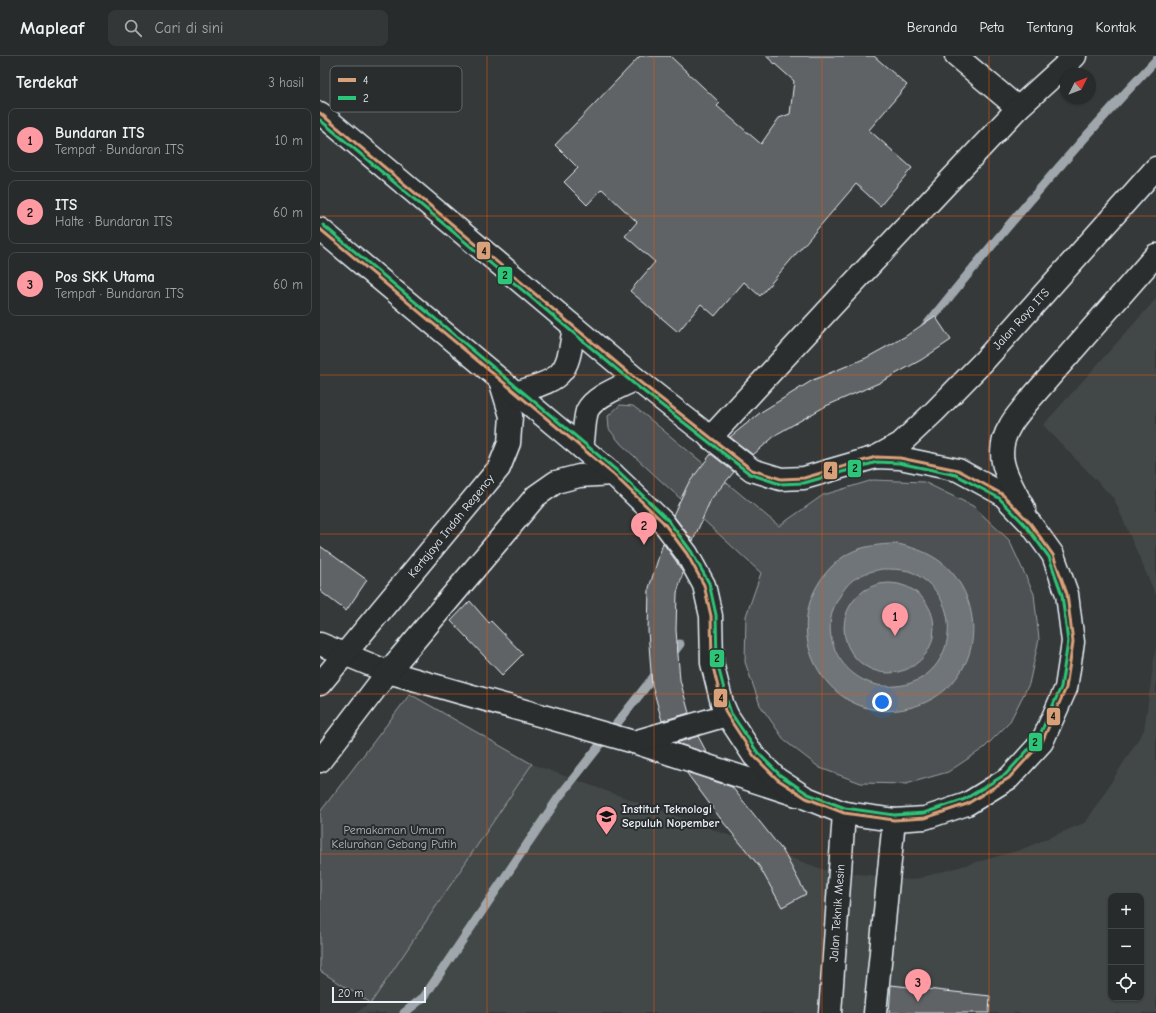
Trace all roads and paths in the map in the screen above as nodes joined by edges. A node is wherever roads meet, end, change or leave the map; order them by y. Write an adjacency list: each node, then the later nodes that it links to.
1 (956, 56): 3 (main road)
2 (1075, 56): 3 (main road)
3 (1018, 108): 11 (main road)
4 (320, 113): 8 (main road)
5 (1156, 168): 13 (main road, Jalan Raya ITS)
6 (320, 229): 10 (main road)
7 (1156, 254): 15 (main road)
8 (574, 327): 9 (main road); 10 (main road)
9 (636, 379): 11 (main road); 12 (main road)
10 (508, 387): 12 (main road); 17 (main road, Kertajaya Indah Regency)
11 (710, 438): 13 (main road)
12 (582, 448): 14 (main road)
13 (876, 458): 15 (main road)
14 (613, 474): 18 (main road); 20 (main road)
15 (1030, 523): 25 (main road)
16 (320, 644): 17 (main road)
17 (346, 655): 18 (main road); 19 (main road, Kertajaya Indah Regency)
18 (388, 672): 21 (main road); 22 (main road)
19 (320, 684)
20 (728, 715): 21 (main road); 23 (main road)
21 (630, 741): 23 (main road)
22 (320, 762)
23 (806, 798): 24 (main road)
24 (844, 814): 25 (main road); 26 (main road, Jalan Teknik Mesin)
25 (894, 820): 27 (main road)
26 (830, 1013)
27 (875, 1013)

